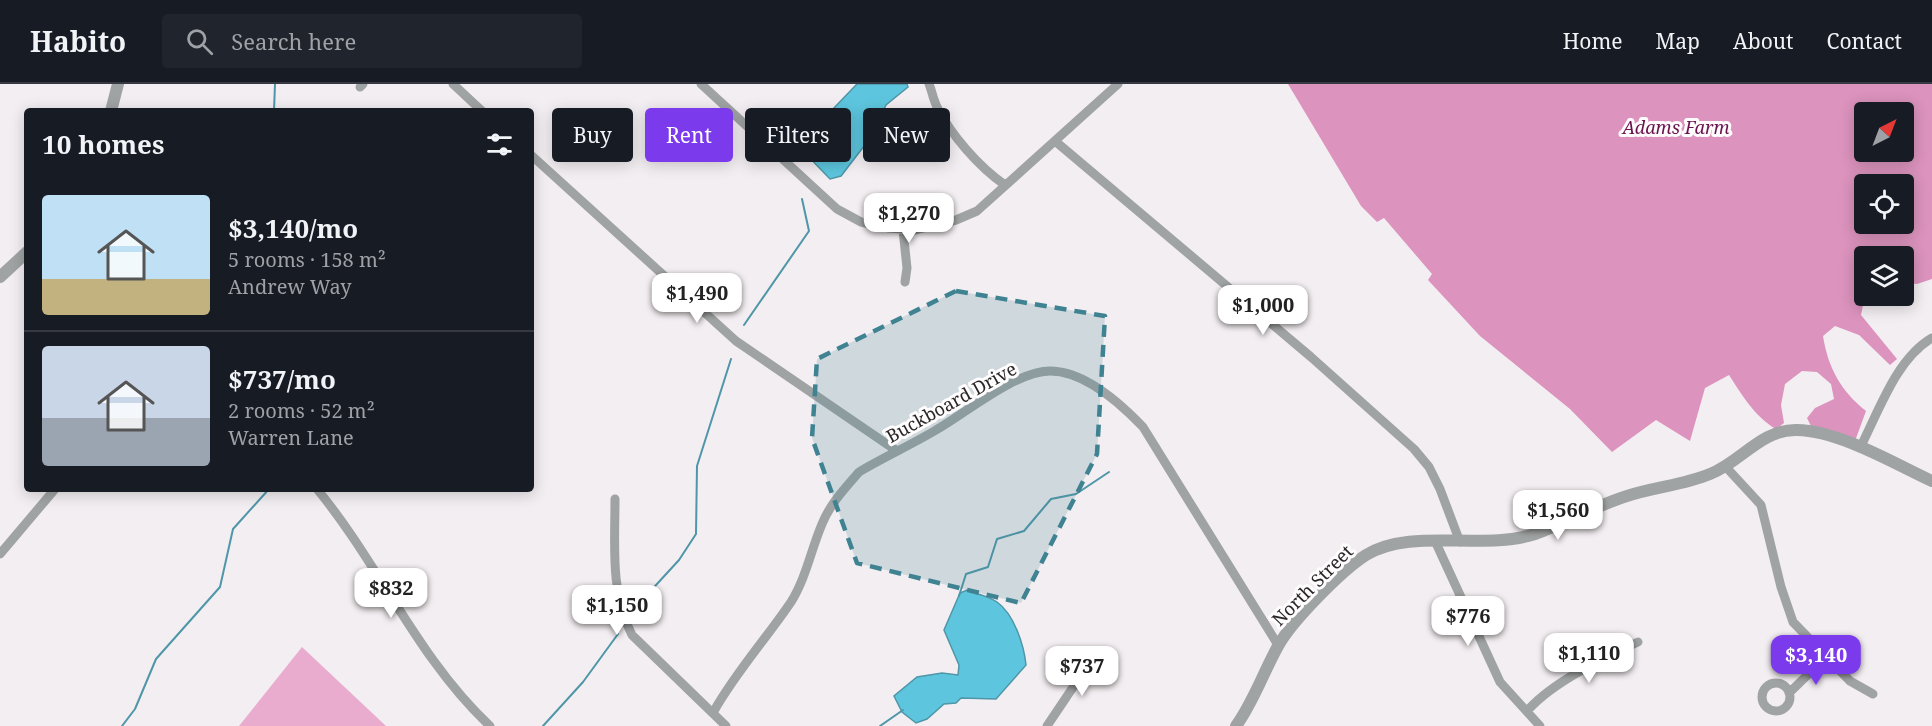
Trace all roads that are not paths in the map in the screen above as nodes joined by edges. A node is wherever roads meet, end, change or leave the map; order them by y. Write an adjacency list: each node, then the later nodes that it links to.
1 (118, 84): 6 (street)
2 (453, 84): 7 (street)
3 (701, 84): 11 (street)
4 (929, 84): 10 (street)
5 (1118, 84): 8 (street)
6 (112, 108)
7 (479, 108)
8 (1055, 141): 10 (street); 23 (street)
9 (534, 158): 17 (street)
10 (1005, 185): 11 (street)
11 (903, 230): 14 (street)
12 (24, 255): 13 (street)
13 (0, 277)
14 (905, 282)
15 (1932, 338): 16 (street)
16 (1860, 448): 18 (street, North Street); 19 (street, North Street)
17 (897, 451): 27 (street, Buckboard Drive); 33 (street, Buckboard Drive)
18 (1725, 466): 23 (street, North Street); 29 (street)
19 (1932, 481)
20 (52, 492): 25 (street)
21 (319, 492): 34 (street)
22 (615, 499): 33 (street)
23 (1460, 542): 24 (street, North Street)
24 (1436, 543): 27 (street, North Street); 32 (street)
25 (0, 554)
26 (1638, 642): 32 (street)
27 (1278, 645): 37 (street, North Street)
28 (1094, 656): 36 (street)
29 (1825, 658): 30 (street); 31 (street)
30 (1789, 693)
31 (1872, 694)
32 (1527, 710): 38 (street)
33 (714, 711): 35 (street)
34 (490, 726)
35 (726, 726)
36 (1047, 726)
37 (1236, 726)
38 (1540, 726)

